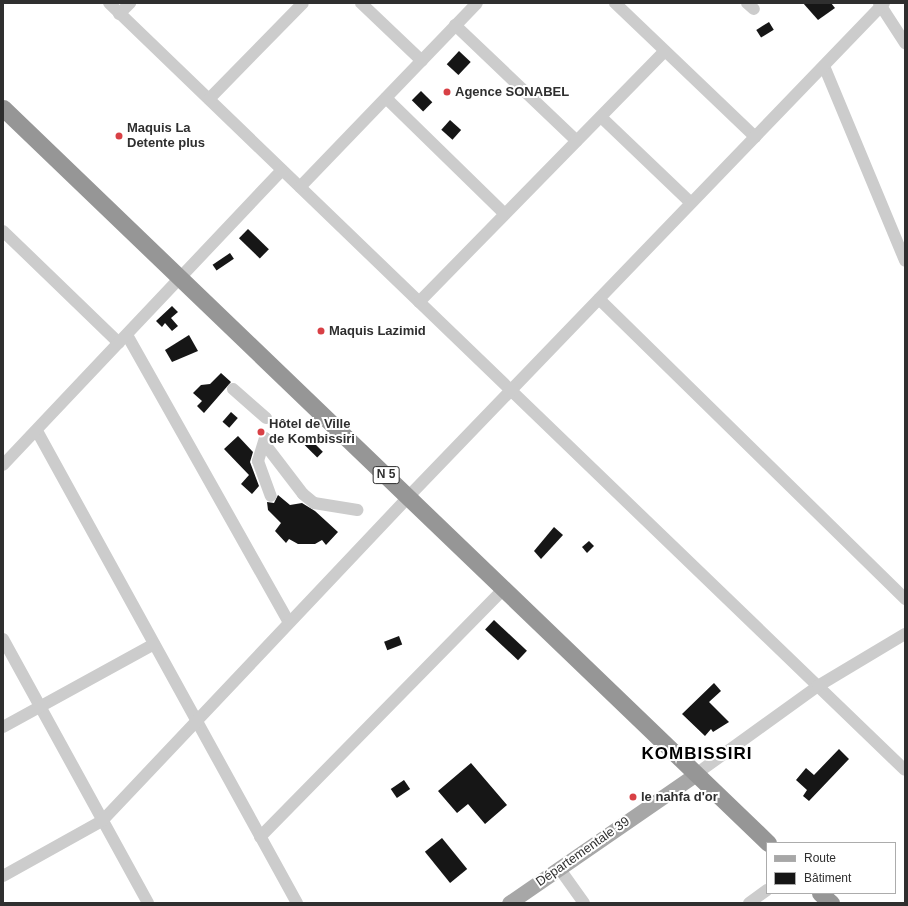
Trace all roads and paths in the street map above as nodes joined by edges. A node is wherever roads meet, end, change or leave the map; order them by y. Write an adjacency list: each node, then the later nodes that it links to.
1 (109, 3): 8 (street)
2 (130, 3): 8 (street)
3 (302, 3): 15 (street)
4 (361, 3): 12 (street)
5 (477, 3): 9 (street)
6 (615, 3): 11 (street)
7 (882, 4): 10 (street); 13 (street)
8 (120, 14): 15 (street)
9 (455, 25): 12 (street); 19 (street)
10 (905, 43)
11 (665, 51): 17 (street); 18 (street)
12 (422, 61): 14 (street)
13 (824, 66): 18 (street); 25 (street)
14 (386, 98): 21 (street); 23 (street)
15 (209, 99): 20 (street)
16 (3, 108): 26 (highway, N 5)
17 (601, 117): 19 (street); 22 (street)
18 (755, 137): 22 (street)
19 (577, 141): 23 (street)
20 (282, 170): 21 (street); 26 (street)
21 (300, 187): 28 (street)
22 (691, 203): 27 (street)
23 (505, 214): 28 (street)
24 (3, 231): 29 (street)
25 (905, 260)
26 (180, 278): 29 (street); 36 (highway, N 5)
27 (599, 299): 31 (street); 39 (street)
28 (419, 302): 31 (street)
29 (123, 339): 33 (street); 40 (street)
30 (233, 389): 32 (street)
31 (511, 390): 36 (street); 44 (street)
32 (266, 418)
33 (37, 431): 34 (street); 43 (street)
34 (3, 465)
35 (271, 496): 37 (street)
36 (408, 497): 38 (highway, N 5); 40 (street)
37 (358, 510)
38 (504, 589): 49 (highway, N 5); 51 (street)
39 (905, 599)
40 (290, 623): 46 (street)
41 (905, 634): 44 (street)
42 (3, 640): 45 (street)
43 (154, 644): 45 (street); 46 (street)
44 (818, 686): 48 (street); 49 (street)
45 (40, 707): 47 (street); 50 (street)
46 (197, 721): 50 (street); 51 (street)
47 (3, 727)
48 (903, 764)
49 (696, 774): 52 (highway, N 5); 53 (main road, Départementale 39)
50 (102, 821): 54 (street); 57 (street)
51 (260, 837): 58 (street)
52 (767, 842)
53 (559, 868): 59 (main road, Départementale 39); 60 (street)
54 (3, 876)
55 (766, 891): 61 (street)
56 (821, 894): 62 (highway)
57 (148, 903)
58 (296, 903)
59 (509, 903)
60 (584, 903)
61 (749, 903)
62 (831, 903)

